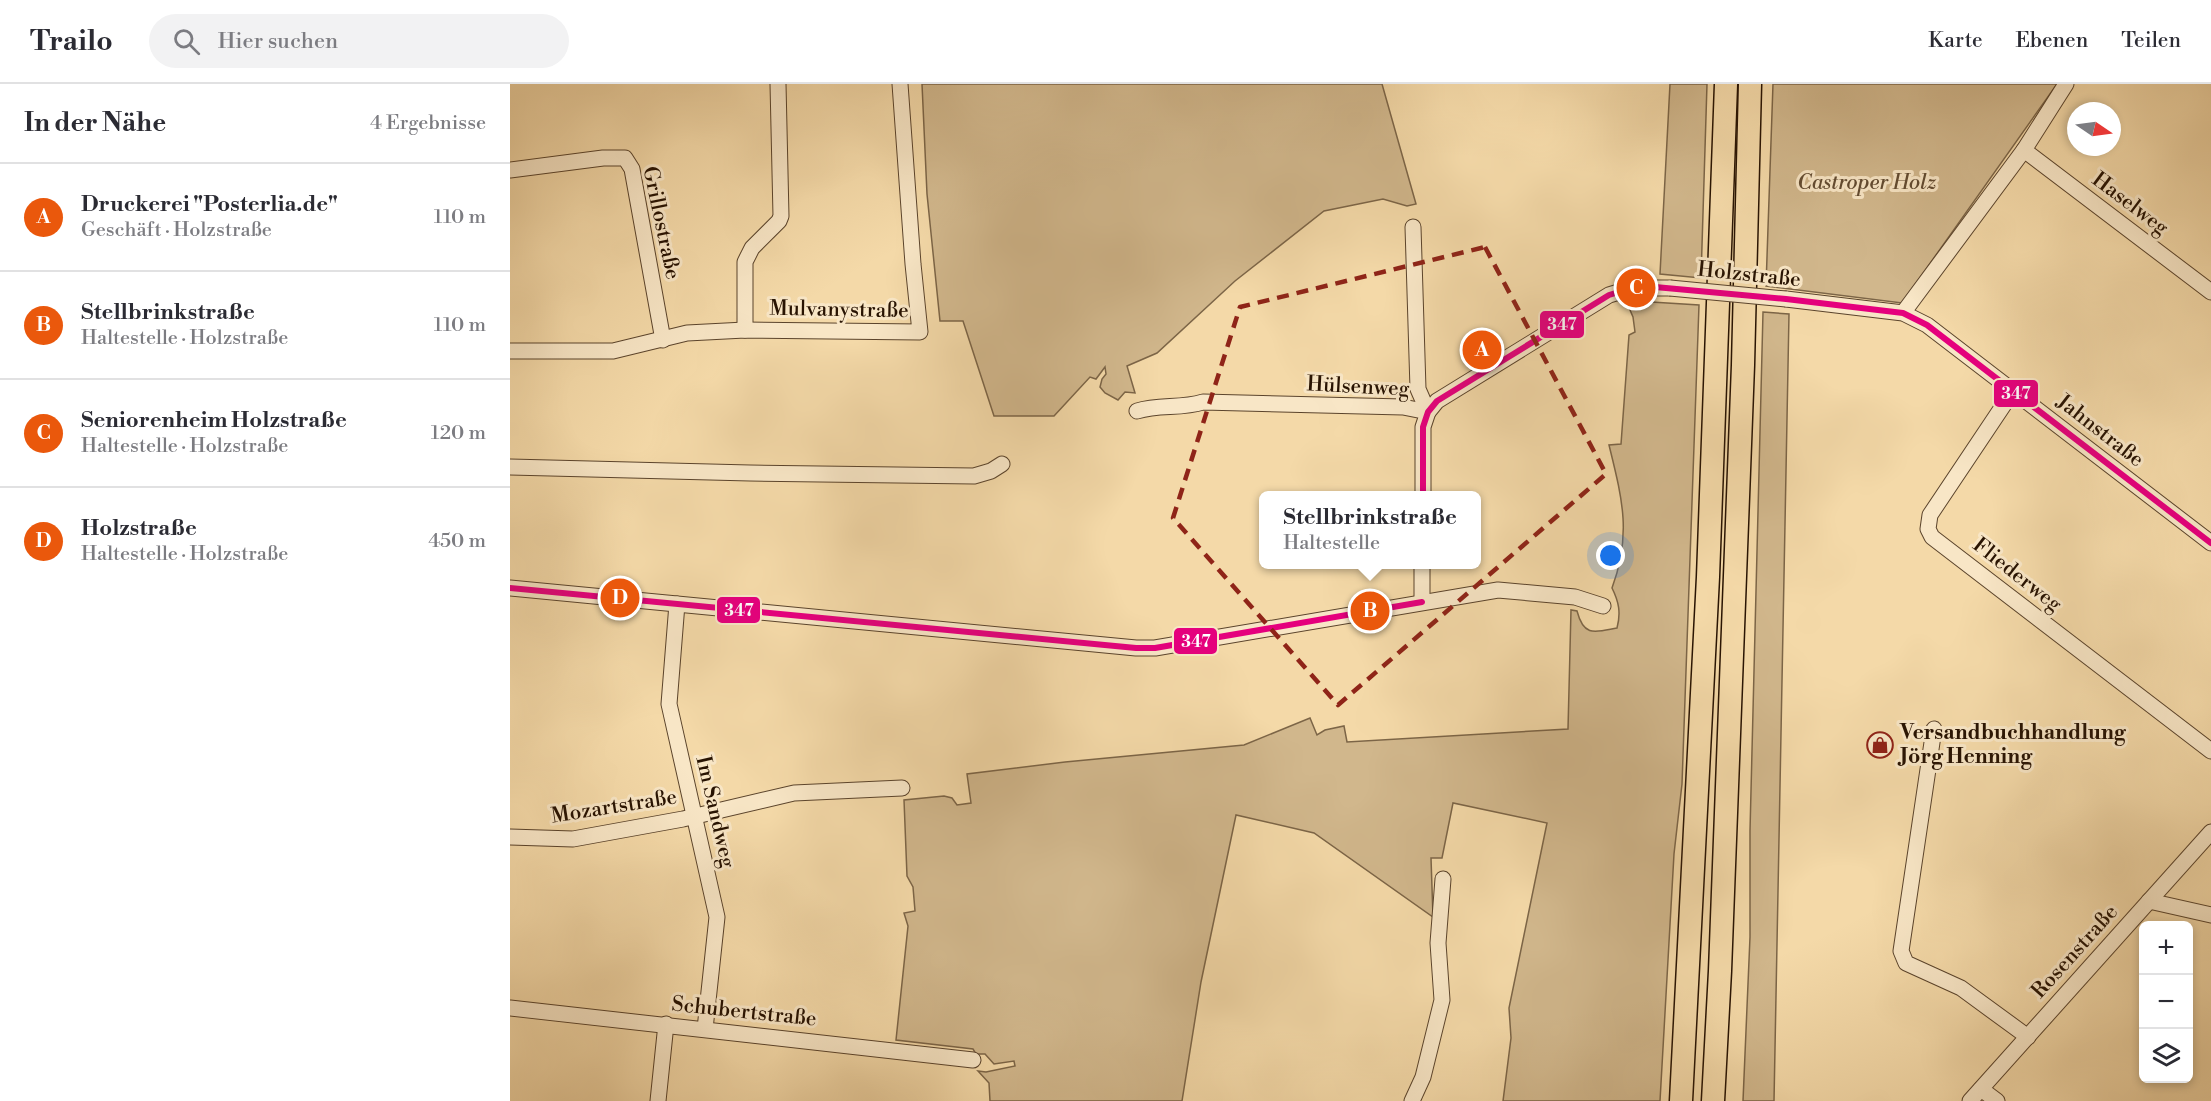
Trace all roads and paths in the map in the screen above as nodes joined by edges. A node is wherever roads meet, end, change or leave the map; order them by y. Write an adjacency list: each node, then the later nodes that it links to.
1 (778, 84): 11 (street)
2 (900, 84): 11 (street, Mulvanystraße)
3 (1726, 84): 43 (highway)
4 (1750, 84): 44 (highway)
5 (2066, 84): 6 (street)
6 (2024, 150): 9 (street, Haselweg); 10 (street)
7 (510, 170): 12 (street, Grillostraße)
8 (1413, 228): 16 (street, Hülsenweg)
9 (2211, 292)
10 (1903, 314): 14 (street, Jahnstraße); 16 (street, Holzstraße, bridge)
11 (745, 330): 12 (street, Mulvanystraße)
12 (663, 340): 13 (street, Mulvanystraße)
13 (510, 351)
14 (2013, 391): 20 (street, Jahnstraße); 27 (street, Fliederweg)
15 (1137, 411): 16 (street, Hülsenweg)
16 (1428, 412): 19 (street)
17 (1002, 464): 18 (street)
18 (510, 466)
19 (1423, 491)
20 (2211, 543)
21 (1422, 569): 23 (street)
22 (510, 588): 24 (street)
23 (1422, 602): 24 (street); 25 (street)
24 (677, 604): 29 (street, Im Sandweg)
25 (1603, 606)
26 (1934, 729): 38 (street)
27 (2211, 751)
28 (903, 788): 29 (street, Mozartstraße)
29 (693, 816): 31 (street, Mozartstraße); 37 (street, Im Sandweg)
30 (2211, 832): 33 (street, Rosenstraße)
31 (510, 837)
32 (1443, 879): 42 (street)
33 (2149, 901): 34 (street); 38 (street, Rosenstraße)
34 (2211, 915)
35 (510, 1008): 36 (street, Schubertstraße)
36 (666, 1024): 37 (street, Schubertstraße); 41 (street)
37 (705, 1029): 39 (street, Schubertstraße)
38 (2028, 1037): 40 (street, Rosenstraße)
39 (973, 1060)
40 (1981, 1089): 45 (street, Rosenstraße); 46 (street)
41 (658, 1101)
42 (1412, 1101)
43 (1682, 1101)
44 (1713, 1101)
45 (1971, 1101)
46 (1997, 1101)

